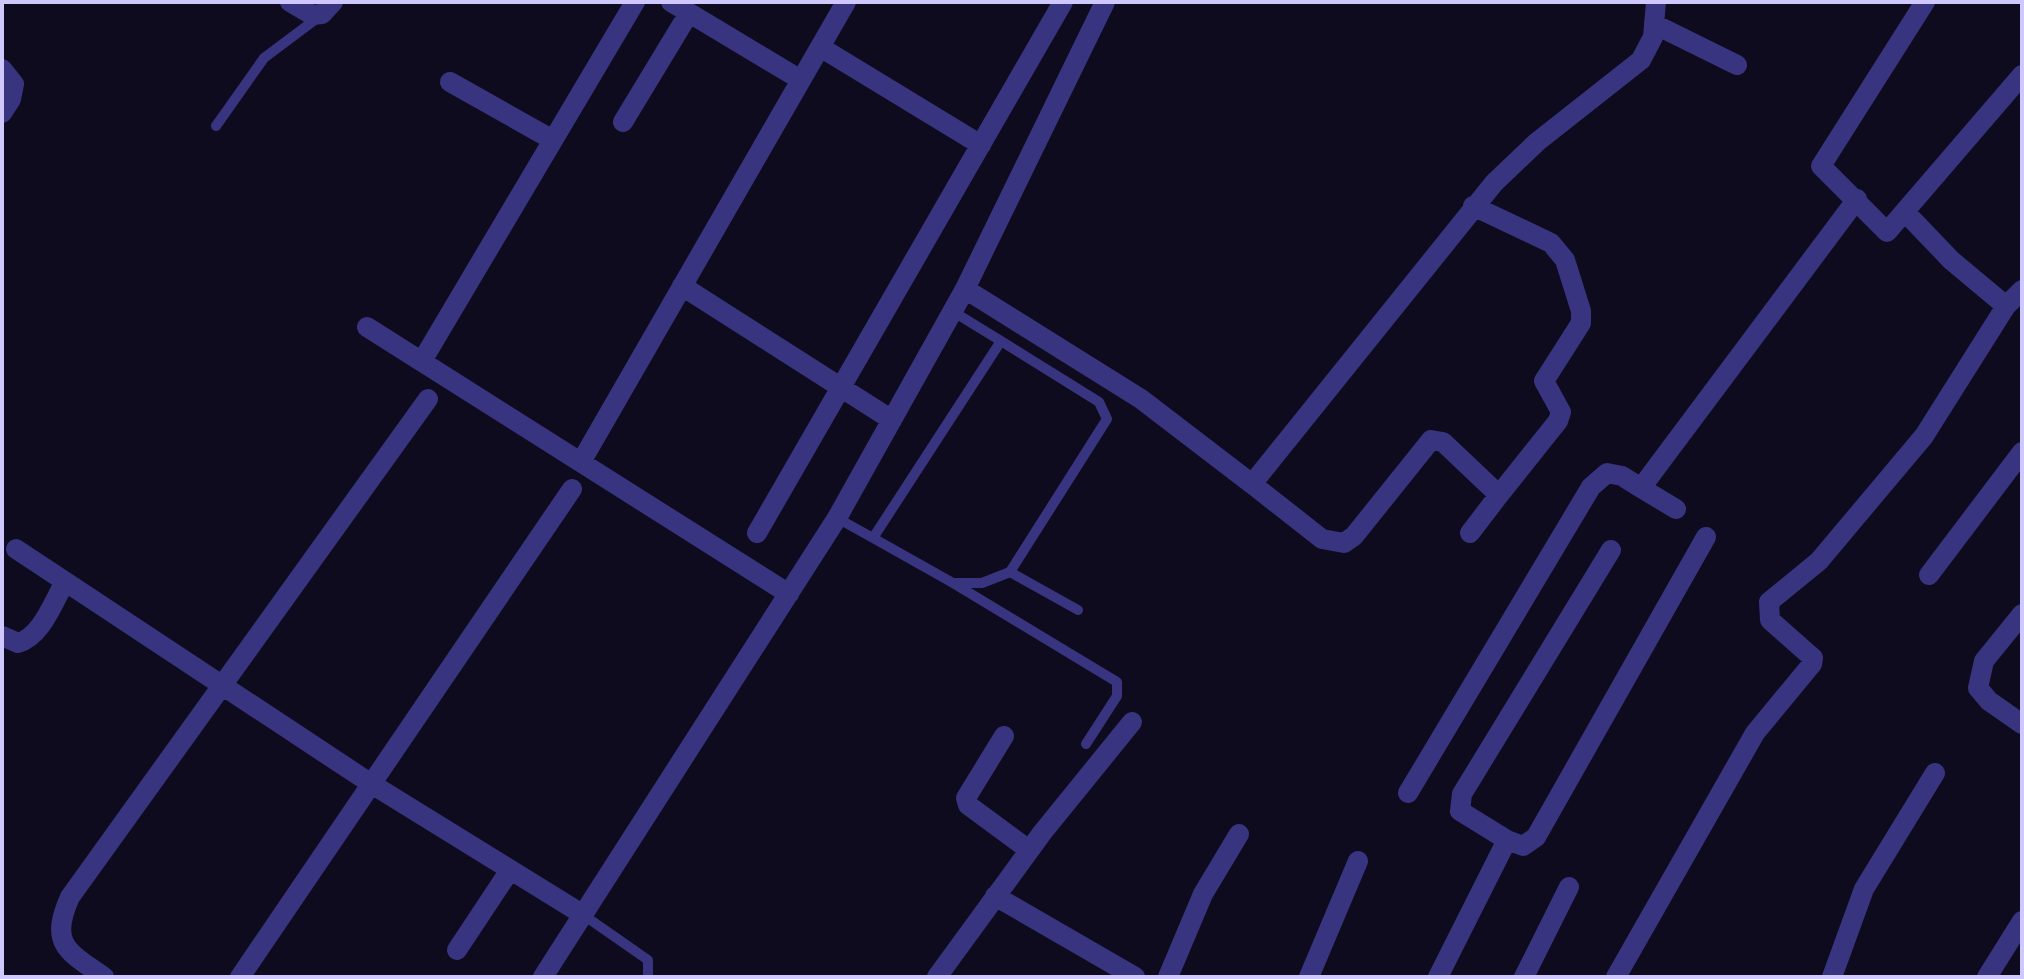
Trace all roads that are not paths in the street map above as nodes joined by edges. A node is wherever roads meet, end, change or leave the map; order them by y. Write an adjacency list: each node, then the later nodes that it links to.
1 (290, 2): 9 (street)
2 (635, 2): 21 (street)
3 (671, 2): 10 (street)
4 (846, 2): 12 (street)
5 (1063, 2): 22 (street)
6 (1105, 2): 27 (street)
7 (1656, 2): 11 (street)
8 (1925, 2): 23 (street)
9 (327, 8): 20 (lane)
10 (689, 13): 16 (street); 19 (street)
11 (1654, 24): 13 (street); 24 (street)
12 (820, 47): 16 (street); 22 (street)
13 (1737, 65)
14 (2, 69): 18 (street)
15 (2022, 75): 25 (street)
16 (801, 80): 26 (street)
17 (450, 82): 21 (street)
18 (2, 113)
19 (623, 122)
20 (216, 126)
21 (553, 140): 33 (street)
22 (981, 145): 34 (street)
23 (1857, 199): 25 (street); 40 (street)
24 (1473, 206): 39 (street); 42 (street)
25 (1906, 213): 29 (street)
26 (682, 286): 34 (street); 38 (street)
27 (965, 289): 30 (street); 39 (street)
28 (2022, 290): 29 (street)
29 (2006, 306): 87 (street)
30 (952, 311): 32 (lane); 36 (street)
31 (367, 327): 33 (street)
32 (1001, 341): 48 (lane); 51 (lane)
33 (422, 361): 38 (street)
34 (843, 389): 36 (street); 45 (street)
35 (428, 399): 59 (street)
36 (892, 420): 44 (street)
37 (2022, 452): 52 (street)
38 (581, 462): 55 (street)
39 (1252, 484): 42 (street)
40 (1641, 488): 43 (street); 66 (street)
41 (572, 489): 65 (street)
42 (1499, 495): 46 (street)
43 (1676, 509)
44 (837, 518): 48 (lane); 55 (street)
45 (757, 533)
46 (1470, 533)
47 (1706, 537): 68 (street)
48 (873, 538): 54 (lane)
49 (16, 549): 53 (street)
50 (1611, 550): 68 (street)
51 (1010, 572): 54 (lane); 56 (lane)
52 (1929, 575)
53 (65, 582): 58 (street); 59 (street)
54 (953, 583): 63 (lane)
55 (789, 594): 74 (street)
56 (1078, 610)
57 (2022, 614): 61 (street)
58 (2, 636)
59 (222, 685): 65 (street); 77 (street)
60 (1132, 722): 69 (street)
61 (2022, 724)
62 (1004, 736): 69 (street)
63 (1086, 744)
64 (1935, 773): 88 (street)
65 (370, 783): 71 (street); 78 (street)
66 (1408, 793)
67 (1239, 834): 83 (street)
68 (1507, 840): 85 (street)
69 (1029, 850): 73 (street)
70 (1358, 861): 84 (street)
71 (510, 870): 74 (street); 76 (street)
72 (1569, 887): 86 (street)
73 (995, 896): 81 (street); 82 (street)
74 (582, 914): 79 (street); 80 (lane)
75 (2022, 921): 89 (street)
76 (457, 950)
77 (104, 977)
78 (240, 977)
79 (543, 977)
80 (648, 977)
81 (937, 977)
82 (1135, 977)
83 (1168, 977)
84 (1309, 977)
85 (1438, 977)
86 (1524, 977)
87 (1616, 977)
88 (1832, 977)
89 (1987, 977)

